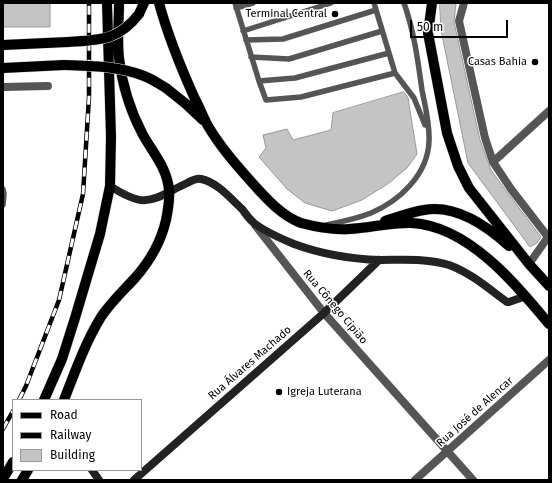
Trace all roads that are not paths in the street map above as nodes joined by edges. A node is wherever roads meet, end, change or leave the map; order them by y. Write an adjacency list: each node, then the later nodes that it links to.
1 (107, 3): 28 (main road)
2 (119, 3): 30 (main road)
3 (144, 3): 16 (main road, bridge)
4 (159, 3): 25 (main road)
5 (253, 3): 11 (lane)
6 (331, 3): 14 (lane)
7 (374, 3): 12 (lane)
8 (404, 3): 26 (lane)
9 (432, 3): 36 (main road)
10 (464, 3): 27 (street)
11 (235, 6): 14 (lane)
12 (376, 10): 13 (lane); 15 (lane)
13 (382, 30): 17 (lane); 18 (lane)
14 (243, 31): 15 (lane)
15 (246, 40): 18 (lane)
16 (3, 45)
17 (389, 53): 20 (lane); 21 (lane)
18 (251, 57): 21 (lane)
19 (3, 68): 25 (main road, bridge)
20 (395, 73): 21 (lane); 26 (lane)
21 (259, 81)
22 (48, 86): 23 (street)
23 (3, 87)
24 (549, 112): 27 (street)
25 (208, 126): 33 (main road)
26 (428, 133): 33 (lane)
27 (493, 162): 36 (street)
28 (110, 186): 30 (street); 42 (main road)
29 (3, 189): 31 (lane)
30 (170, 192): 32 (street, Rua Cônego Cipião); 43 (main road)
31 (3, 205)
32 (253, 222): 35 (street); 39 (street, Rua Cônego Cipião)
33 (317, 226): 34 (main road)
34 (362, 228): 36 (main road); 38 (main road)
35 (379, 260): 38 (street); 39 (street, Rua Álvares Machado)
36 (529, 264): 37 (main road)
37 (549, 286)
38 (526, 296): 40 (main road)
39 (324, 313): 44 (street, Rua Cônego Cipião); 51 (street, Rua Álvares Machado)
40 (549, 324)
41 (549, 360): 44 (street, Rua José de Alencar)
42 (44, 399)
43 (64, 399)
44 (448, 451): 52 (street, Rua José de Alencar); 53 (street, Rua Cônego Cipião)
45 (12, 464): 48 (main road)
46 (27, 471): 49 (main road)
47 (93, 471): 50 (street)
48 (3, 479)
49 (22, 480)
50 (100, 480)
51 (134, 480)
52 (415, 480)
53 (474, 480)

